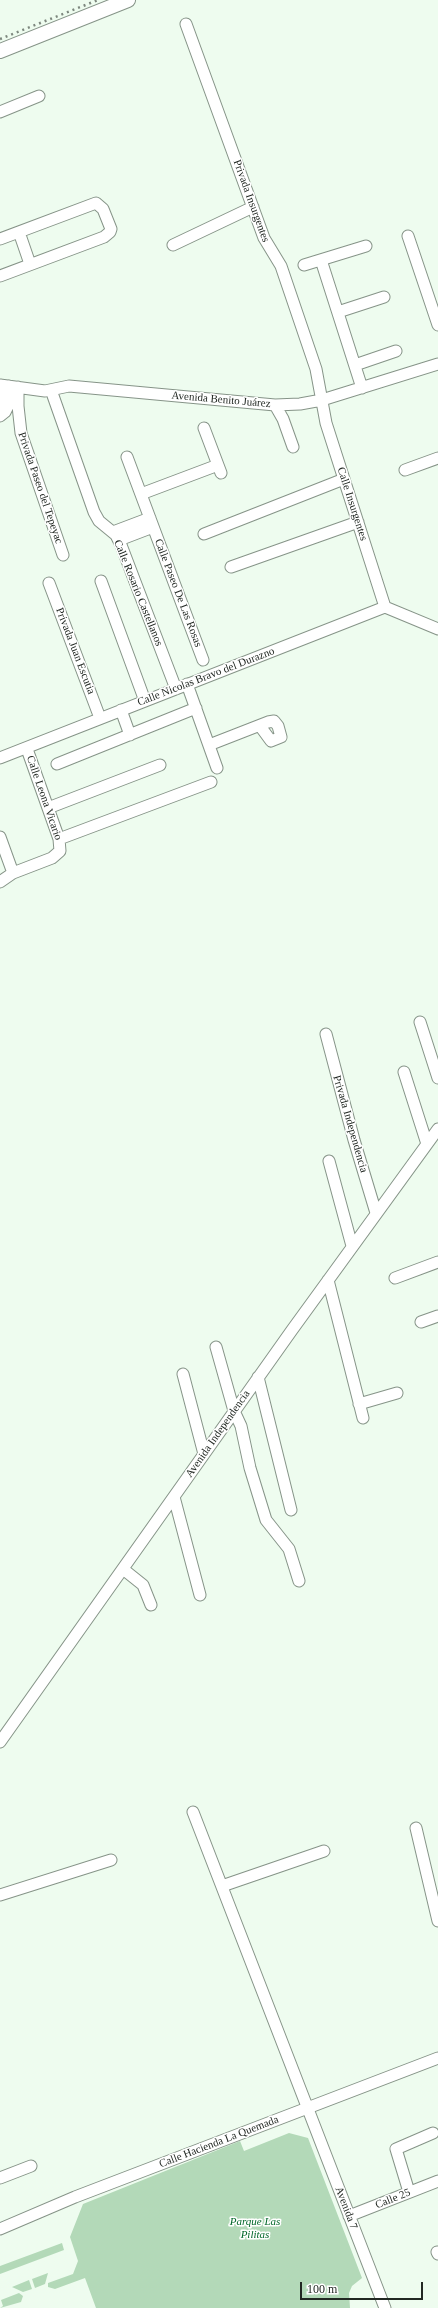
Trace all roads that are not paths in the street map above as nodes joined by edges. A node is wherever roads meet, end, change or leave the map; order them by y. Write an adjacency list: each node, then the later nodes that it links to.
1 (128, 0): 3 (main road)
2 (186, 24): 6 (street, Privada Insurgentes)
3 (0, 52)
4 (39, 96): 5 (street)
5 (0, 112)
6 (252, 207): 10 (street); 25 (street, Privada Insurgentes)
7 (18, 232): 9 (street); 13 (street); 13 (street)
8 (408, 236): 18 (street)
9 (0, 239)
10 (173, 245)
11 (366, 246): 12 (street)
12 (321, 260): 14 (street); 17 (street)
13 (30, 264): 15 (street)
14 (304, 265)
15 (0, 276)
16 (384, 297): 17 (street)
17 (338, 312): 21 (street)
18 (438, 325)
19 (396, 351): 21 (street)
20 (438, 364): 23 (street, Avenida Benito Juárez)
21 (355, 365): 23 (street)
22 (11, 386): 24 (street, Avenida Benito Juárez); 27 (street); 28 (street); 40 (street, Privada Paseo del Tepeyac)
23 (362, 388): 25 (street, Avenida Benito Juárez)
24 (51, 390): 26 (street, Avenida Benito Juárez); 39 (street, Calle Rosario Castellanos)
25 (322, 400): 26 (street, Avenida Benito Juárez); 34 (street, Calle Insurgentes)
26 (275, 405): 30 (street)
27 (0, 407)
28 (0, 416)
29 (204, 428): 35 (street)
30 (293, 447)
31 (127, 457): 35 (street, Calle Paseo De Las Rosas)
32 (438, 458): 33 (street)
33 (405, 470)
34 (344, 479): 37 (street, Calle Insurgentes); 38 (street)
35 (141, 494): 36 (street, Calle Paseo De Las Rosas)
36 (152, 522): 39 (street); 46 (street, Calle Paseo De Las Rosas)
37 (358, 522): 41 (street); 44 (street, Calle Insurgentes)
38 (204, 534)
39 (116, 536): 48 (street, Calle Rosario Castellanos)
40 (63, 555)
41 (231, 567)
42 (101, 581): 49 (street)
43 (49, 583): 52 (street, Privada Juan Escutia)
44 (385, 607): 45 (street); 47 (street, Calle Nicolas Bravo del Durazno)
45 (438, 629)
46 (203, 660)
47 (187, 684): 48 (street, Calle Nicolas Bravo del Durazno); 50 (street)
48 (176, 689): 49 (street, Calle Nicolas Bravo del Durazno)
49 (145, 701): 51 (street, Calle Nicolas Bravo del Durazno)
50 (196, 708): 54 (street); 55 (street)
51 (121, 710): 52 (street, Calle Nicolas Bravo del Durazno); 54 (street)
52 (100, 718): 56 (street, Calle Nicolas Bravo del Durazno)
53 (260, 726): 55 (street)
54 (130, 735): 58 (street)
55 (209, 745): 60 (street)
56 (27, 749): 57 (street, Calle Nicolas Bravo del Durazno); 62 (street, Calle Leona Vicario)
57 (0, 758)
58 (57, 764)
59 (160, 764): 62 (street)
60 (217, 768)
61 (211, 782): 64 (street)
62 (48, 808): 64 (street, Calle Leona Vicario)
63 (0, 837): 65 (street)
64 (59, 838): 65 (street, Calle Leona Vicario)
65 (13, 874): 66 (street, Calle Leona Vicario)
66 (0, 882)
67 (420, 1022): 70 (street)
68 (326, 1034): 74 (street, Privada Independencia)
69 (404, 1072): 72 (street)
70 (438, 1078)
71 (438, 1129): 72 (street, Avenida Independencia)
72 (427, 1144): 74 (street, Avenida Independencia)
73 (329, 1161): 75 (street)
74 (376, 1213): 75 (street, Avenida Independencia)
75 (352, 1246): 78 (street, Avenida Independencia)
76 (438, 1262): 77 (street)
77 (395, 1278)
78 (328, 1280): 83 (street, Avenida Independencia); 85 (street)
79 (438, 1316): 80 (street)
80 (421, 1322)
81 (216, 1348): 86 (street)
82 (183, 1374): 88 (street)
83 (258, 1377): 86 (street, Avenida Independencia); 90 (street)
84 (397, 1393): 85 (street)
85 (359, 1404): 87 (street)
86 (234, 1411): 88 (street, Avenida Independencia); 92 (street)
87 (363, 1418)
88 (204, 1454): 89 (street, Avenida Independencia)
89 (174, 1497): 91 (street, Avenida Independencia); 93 (street)
90 (291, 1510)
91 (123, 1569): 94 (street); 95 (street, Avenida Independencia)
92 (299, 1581)
93 (200, 1595)
94 (150, 1605)
95 (0, 1742)
96 (193, 1812): 100 (street, Avenida 7)
97 (416, 1828): 102 (street)
98 (324, 1850): 100 (street)
99 (111, 1860): 101 (street)
100 (222, 1886): 104 (street, Avenida 7)
101 (0, 1895)
102 (438, 1921)
103 (438, 2058): 104 (street, Calle Hacienda La Quemada)
104 (307, 2108): 110 (street, Avenida 7); 111 (street, Calle Hacienda La Quemada)
105 (433, 2133): 109 (street)
106 (31, 2166): 107 (street)
107 (0, 2178)
108 (438, 2181): 109 (street, Calle 25)
109 (409, 2192): 110 (street, Calle 25)
110 (349, 2216): 112 (street, Avenida 7)
111 (0, 2229)
112 (385, 2308)

